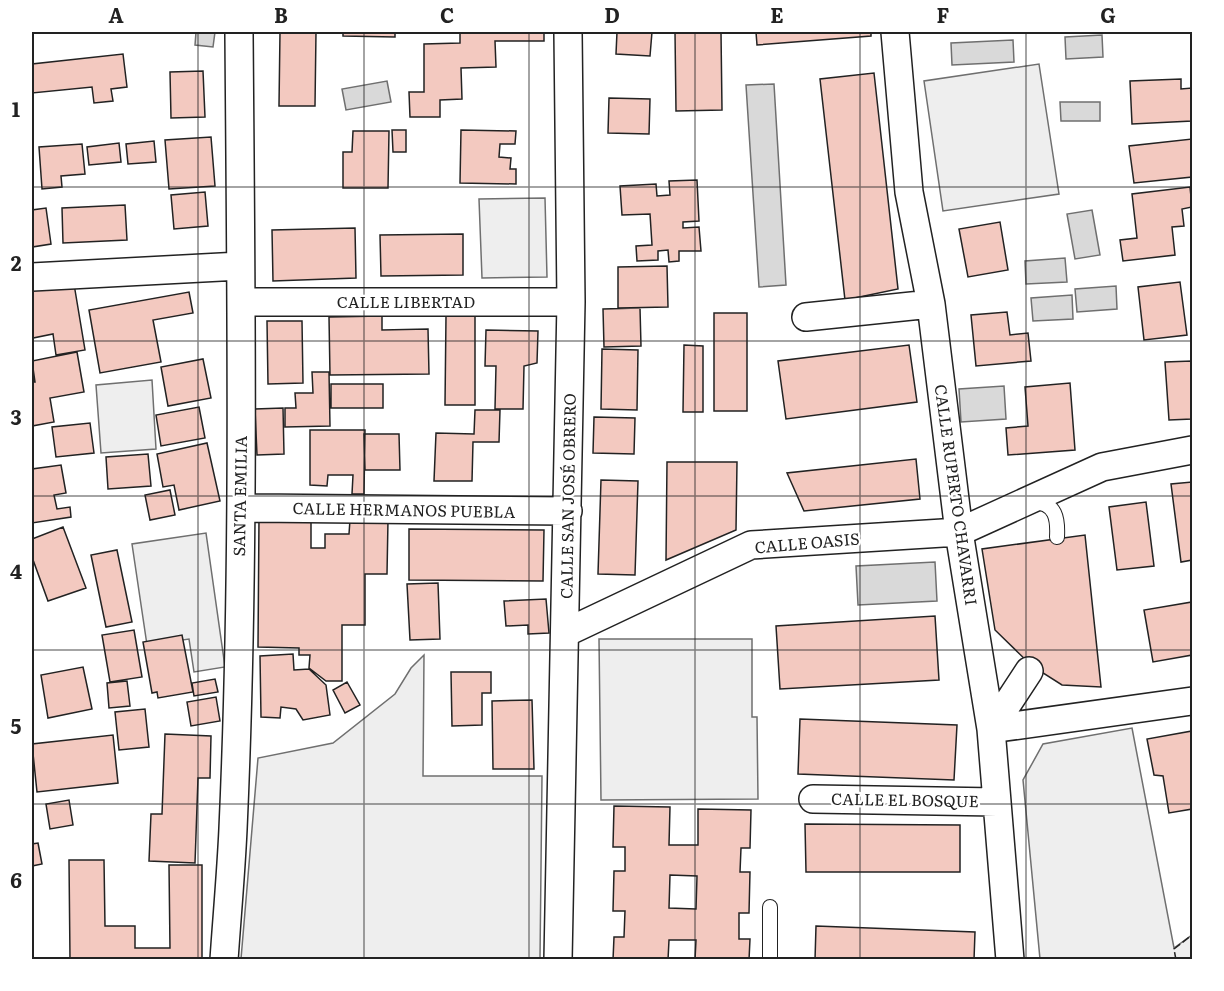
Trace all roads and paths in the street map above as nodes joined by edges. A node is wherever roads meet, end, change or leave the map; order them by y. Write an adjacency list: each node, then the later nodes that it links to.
1 (239, 32): 4 (street, SANTA EMILIA)
2 (568, 32): 7 (street, CALLE SAN JOSÉ OBRERO)
3 (895, 32): 8 (street, CALLE RUPERTO CHAVARRI)
4 (240, 266): 5 (street); 6 (street, SANTA EMILIA)
5 (32, 277)
6 (242, 302): 7 (street, CALLE LIBERTAD); 12 (street, SANTA EMILIA)
7 (570, 302): 13 (street, CALLE SAN JOSÉ OBRERO)
8 (931, 303): 9 (street); 14 (street, CALLE RUPERTO CHAVARRI)
9 (806, 317)
10 (1192, 450): 11 (street)
11 (1023, 502): 14 (street); 15 (lane)
12 (241, 508): 13 (street, CALLE HERMANOS PUEBLA); 23 (street, SANTA EMILIA)
13 (568, 511): 16 (street, CALLE SAN JOSÉ OBRERO)
14 (959, 532): 16 (street, CALLE OASIS); 19 (street, CALLE RUPERTO CHAVARRI)
15 (1057, 537)
16 (565, 633): 24 (street, CALLE SAN JOSÉ OBRERO)
17 (1029, 671): 19 (street)
18 (1192, 701): 19 (street)
19 (991, 729): 21 (street, CALLE RUPERTO CHAVARRI)
20 (813, 799): 21 (street, CALLE EL BOSQUE)
21 (997, 802): 26 (street, CALLE RUPERTO CHAVARRI)
22 (770, 907): 25 (lane)
23 (224, 960)
24 (558, 960)
25 (770, 960)
26 (1010, 960)

